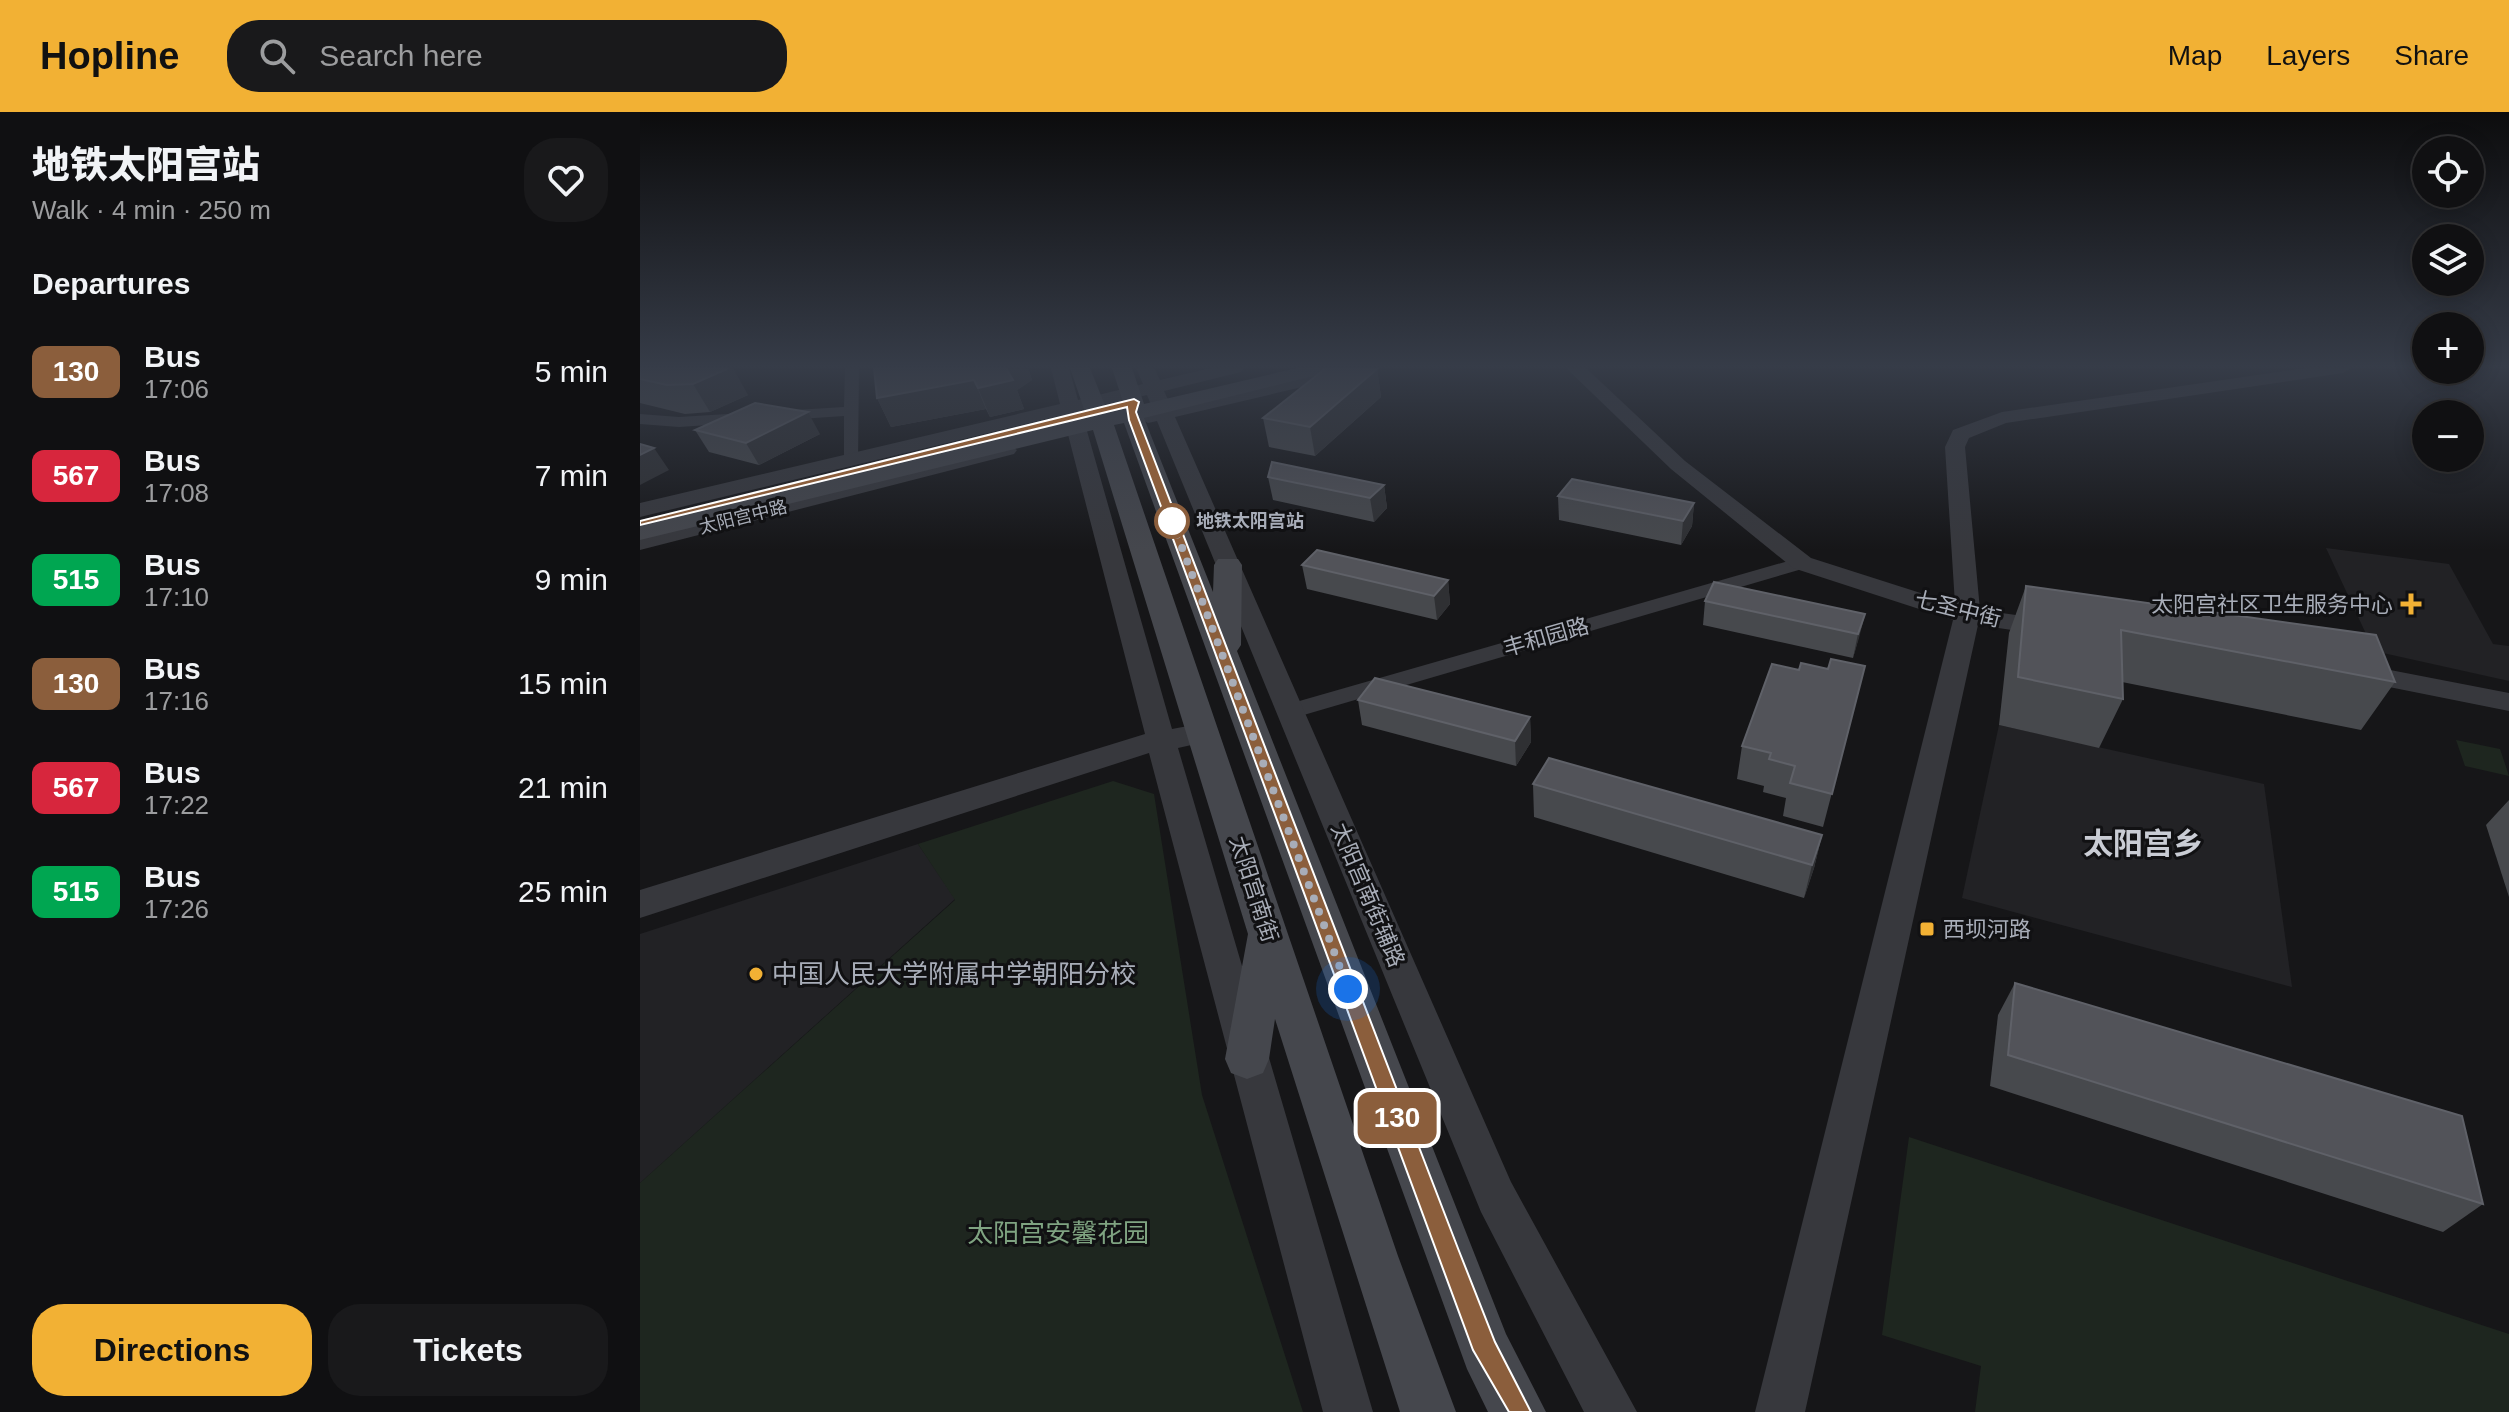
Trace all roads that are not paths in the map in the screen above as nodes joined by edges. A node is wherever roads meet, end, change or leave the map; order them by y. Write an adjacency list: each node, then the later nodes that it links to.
1 (852, 429): 12 (street)
2 (1020, 429): 12 (street, 太阳宫中路)
3 (1038, 429): 15 (main road, 太阳宫中路)
4 (1045, 429): 17 (main road, 太阳宫中路)
5 (1050, 429): 16 (street, 太阳宫中路)
6 (1104, 429): 28 (street, 太阳宫南街)
7 (1106, 429): 27 (main road, 太阳宫南街)
8 (1108, 429): 23 (main road, 太阳宫南街)
9 (1171, 429): 20 (street, 太阳宫南街辅路)
10 (1639, 429): 19 (street, 七圣中街)
11 (1974, 429): 21 (street)
12 (852, 459): 13 (street, 太阳宫中路)
13 (718, 491): 14 (street, 太阳宫中路); 15 (street)
14 (640, 510)
15 (640, 521)
16 (715, 524): 17 (street); 18 (street, 太阳宫中路)
17 (640, 534)
18 (640, 543)
19 (1802, 563): 21 (street, 七圣中街); 26 (street, 丰和园路)
20 (1228, 565): 23 (main road); 26 (street, 太阳宫南街辅路)
21 (1967, 616): 22 (street, 七圣中街); 36 (street)
22 (2077, 632)
23 (1225, 661): 34 (main road, 太阳宫南街)
24 (2329, 668): 25 (street)
25 (2509, 702)
26 (1290, 711): 35 (street, 太阳宫南街辅路)
27 (1204, 733): 28 (street); 30 (main road, 太阳宫南街)
28 (1160, 739): 29 (street); 31 (street, 太阳宫南街)
29 (640, 904)
30 (1267, 930): 31 (main road); 33 (main road, 太阳宫南街)
31 (1247, 1059): 32 (street, 太阳宫南街)
32 (1348, 1412)
33 (1428, 1412)
34 (1518, 1412)
35 (1612, 1412)
36 (1780, 1412)

